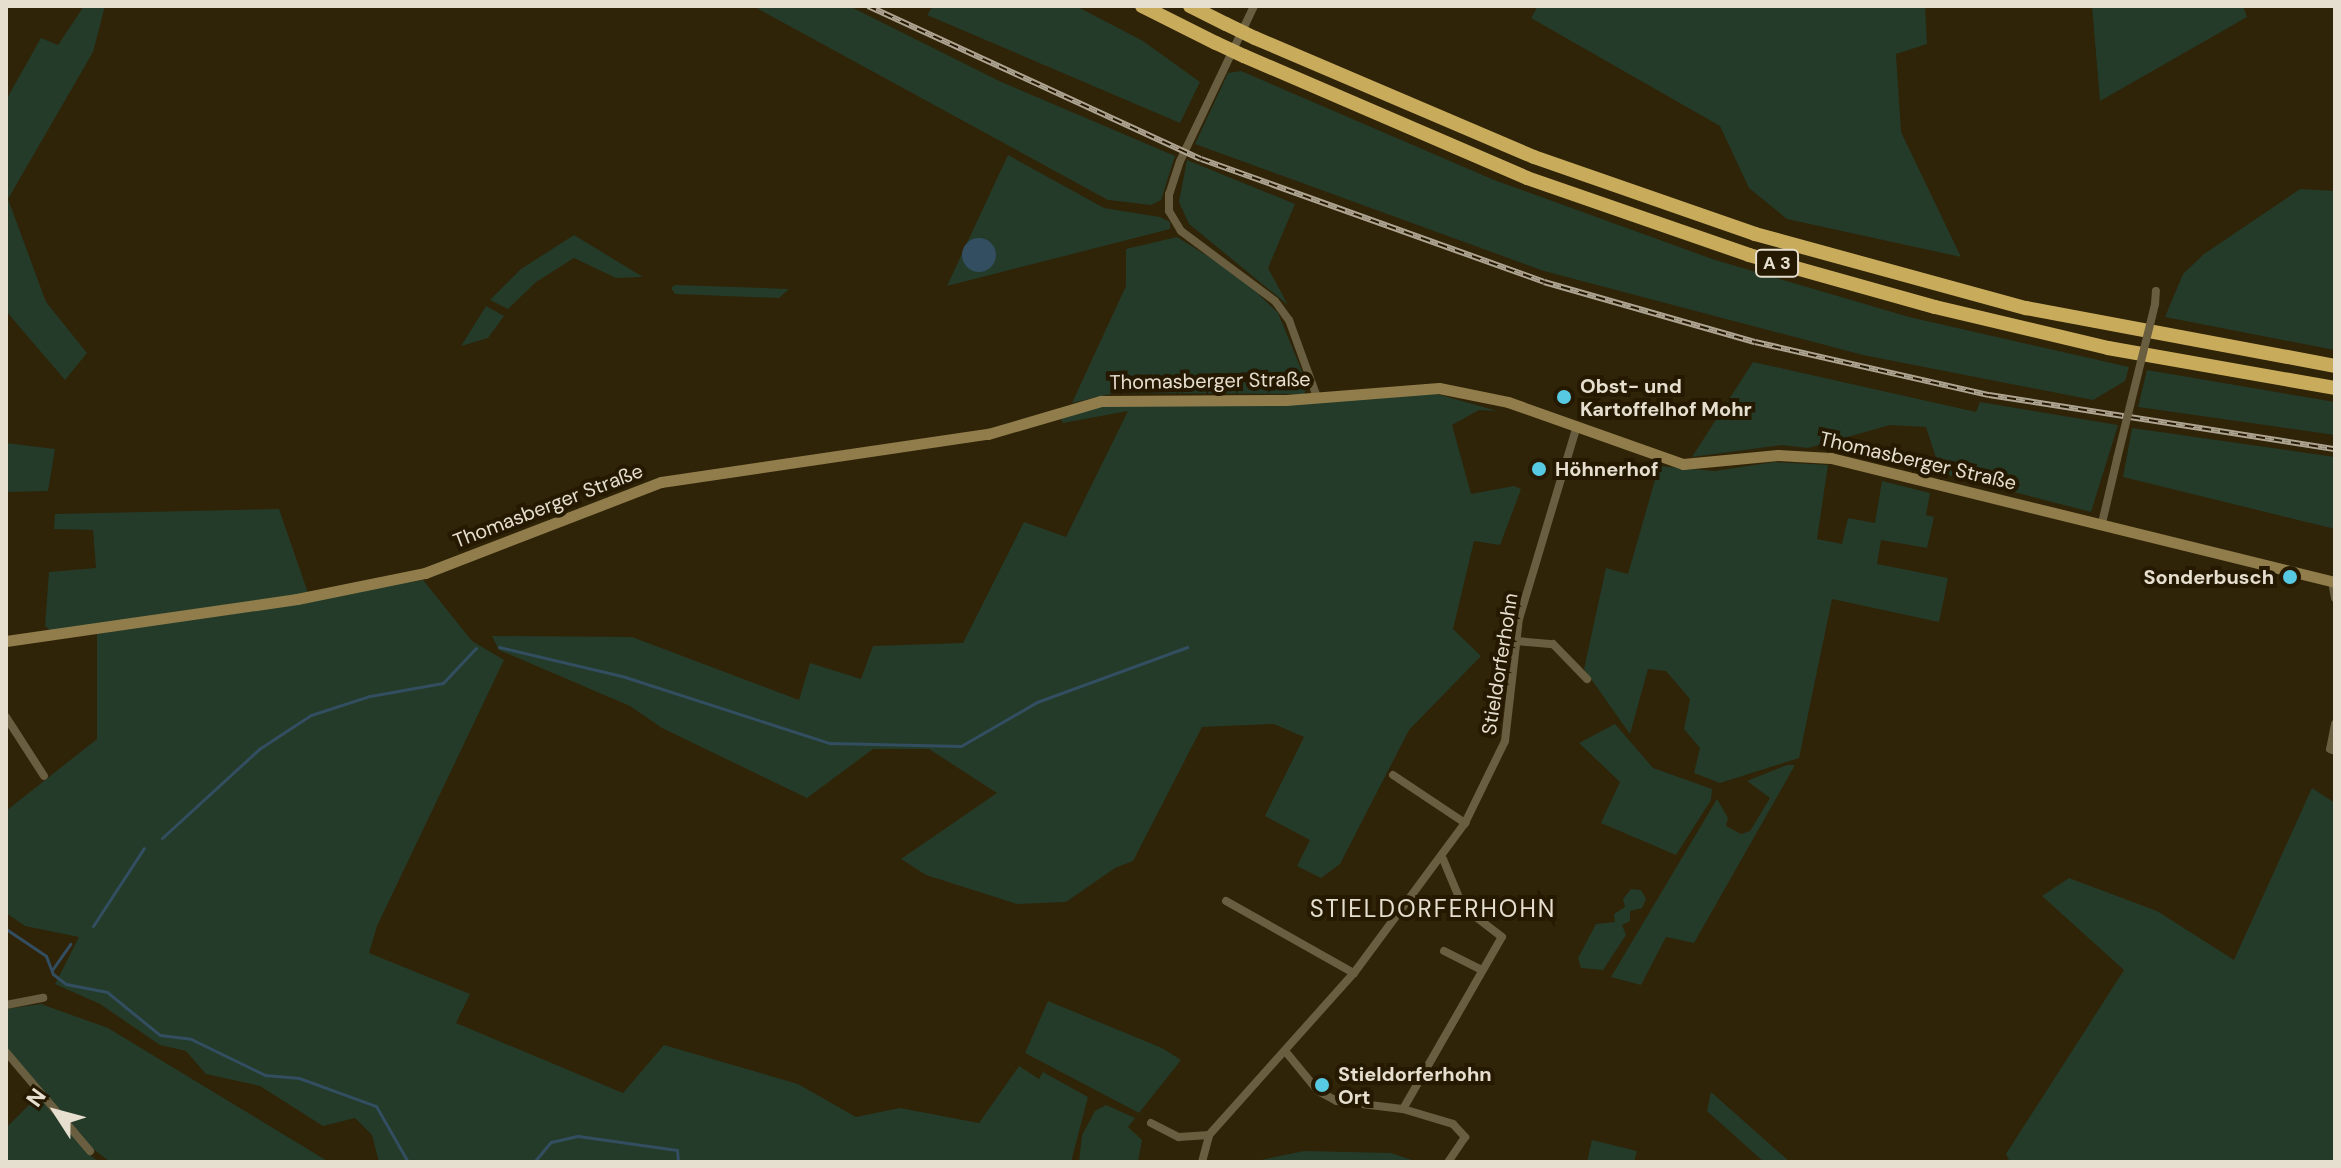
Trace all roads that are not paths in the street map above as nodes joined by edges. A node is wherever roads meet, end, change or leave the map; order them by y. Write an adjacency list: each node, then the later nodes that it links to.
1 (1142, 6): 6 (highway, A 3, bridge)
2 (1190, 6): 5 (highway, A 3, bridge)
3 (1254, 6): 7 (street)
4 (2156, 291): 9 (street, bridge)
5 (2335, 366)
6 (2335, 388)
7 (1317, 397): 8 (main road, Thomasberger Straße); 12 (main road, Thomasberger Straße)
8 (1577, 426): 9 (main road, Thomasberger Straße); 13 (street, Stieldorferhohn)
9 (2102, 523): 10 (main road, Thomasberger Straße)
10 (2334, 581): 11 (street)
11 (2335, 598)
12 (6, 641)
13 (1516, 641): 14 (street); 20 (street, Stieldorferhohn)
14 (1587, 679)
15 (6, 717): 19 (street)
16 (2335, 724): 17 (street)
17 (2335, 751)
18 (1393, 775): 20 (street)
19 (44, 776)
20 (1465, 823): 21 (street, Stieldorferhohn)
21 (1443, 859): 24 (street); 25 (street, Stieldorferhohn)
22 (1226, 901): 25 (street)
23 (1444, 951): 24 (street)
24 (1482, 970): 30 (street)
25 (1354, 973): 29 (street, Stieldorferhohn)
26 (43, 998): 27 (street)
27 (6, 1005)
28 (6, 1052): 33 (street)
29 (1286, 1052): 30 (street); 32 (street, Stieldorferhohn)
30 (1403, 1109): 35 (street)
31 (1151, 1123): 32 (street)
32 (1209, 1135): 34 (street)
33 (90, 1151)
34 (1202, 1162)
35 (1448, 1162)

